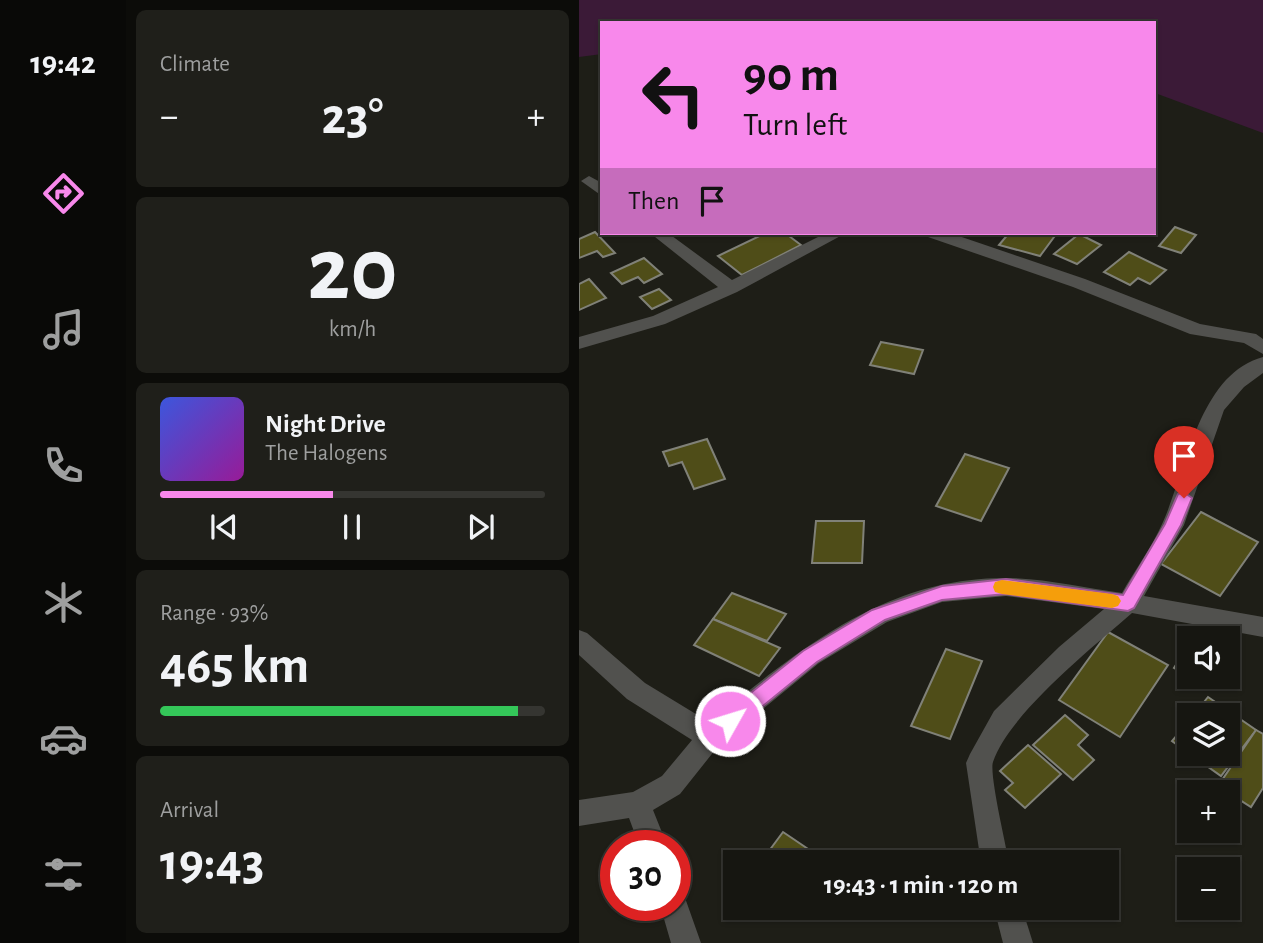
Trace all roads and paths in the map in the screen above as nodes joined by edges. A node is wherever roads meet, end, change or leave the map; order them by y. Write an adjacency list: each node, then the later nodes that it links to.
1 (661, 235): 4 (street)
2 (834, 235): 4 (street)
3 (940, 235): 6 (street)
4 (731, 288): 5 (street)
5 (579, 343)
6 (1263, 348)
7 (1263, 363): 8 (street)
8 (1128, 603): 9 (street); 11 (street); 15 (street)
9 (1263, 627)
10 (579, 640): 11 (street)
11 (710, 737): 12 (street)
12 (637, 804): 13 (street); 14 (street)
13 (579, 813)
14 (647, 830)
15 (993, 850)
16 (1011, 920): 19 (street)
17 (679, 921): 18 (street)
18 (686, 943)
19 (1018, 943)

